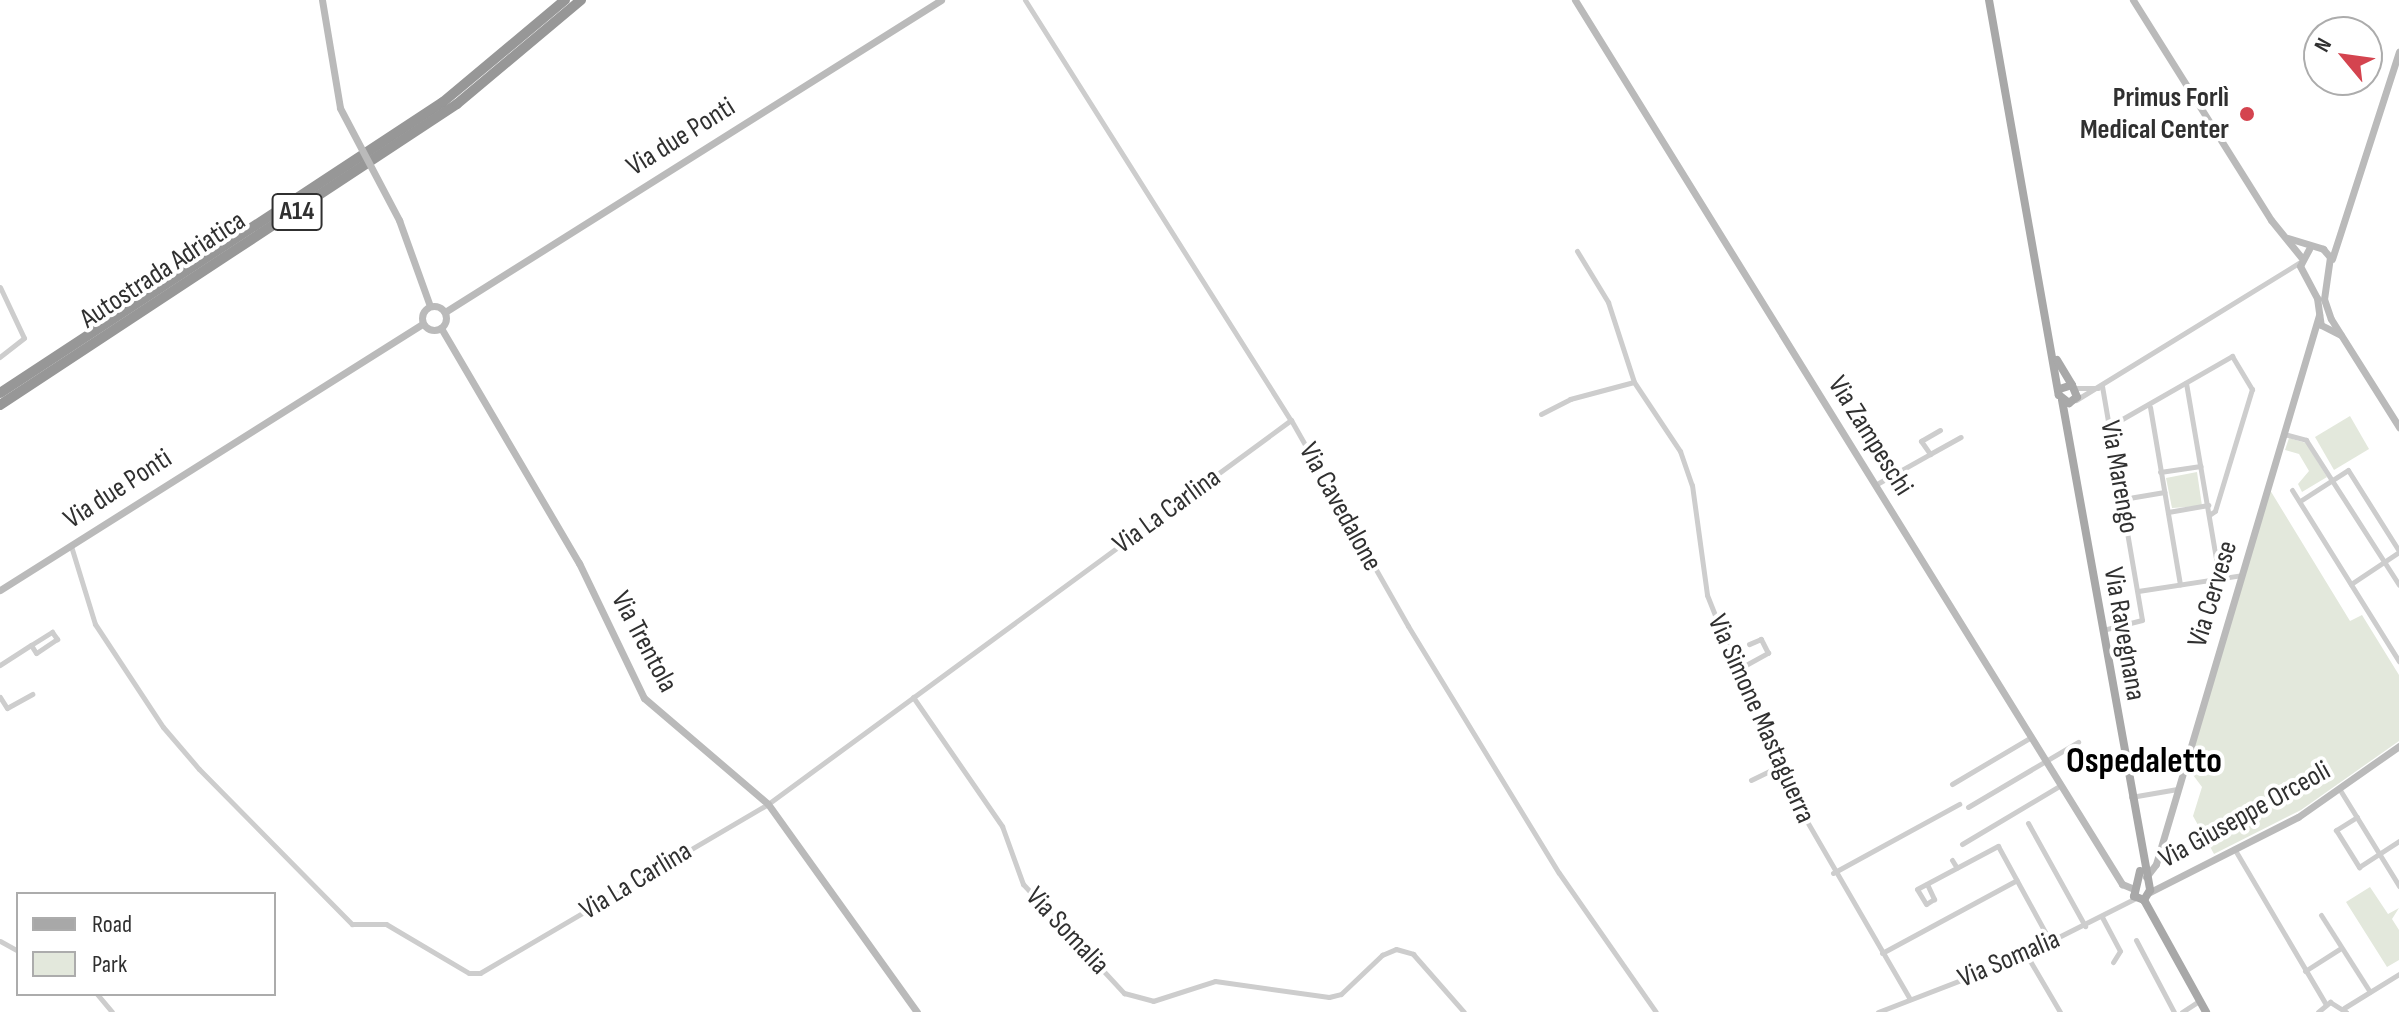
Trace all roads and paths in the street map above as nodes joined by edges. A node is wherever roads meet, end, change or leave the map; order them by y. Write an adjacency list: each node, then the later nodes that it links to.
1 (322, 0): 20 (street, bridge)
2 (565, 0): 36 (highway, Autostrada Adriatica / A14)
3 (581, 0): 38 (highway, Autostrada Adriatica / A14)
4 (941, 0): 21 (street, Via due Ponti)
5 (1025, 0): 41 (street, Via Cavedalone)
6 (1575, 0): 51 (street, Via Zampeschi)
7 (1989, 0): 29 (main road)
8 (2133, 0): 11 (street)
9 (2399, 52): 10 (street)
10 (2347, 218): 12 (street); 15 (street)
11 (2280, 233): 12 (street); 14 (street)
12 (2314, 248): 14 (street); 15 (street)
13 (1577, 251): 31 (street, Via Simone Mastaguerra)
14 (2300, 260): 16 (street); 17 (street)
15 (2331, 261): 18 (street)
16 (2286, 272): 17 (street); 34 (street)
17 (2305, 274): 18 (street); 22 (street)
18 (2326, 275): 23 (street)
19 (0, 287): 30 (street)
20 (430, 306): 21 (street); 24 (street)
21 (445, 312): 25 (street)
22 (2319, 315): 26 (street); 28 (street, Via Cervese)
23 (2331, 319): 26 (street, Via Cervese); 27 (street)
24 (423, 324): 25 (street); 59 (street, Via due Ponti)
25 (441, 328): 90 (street, Via Trentola)
26 (2327, 328): 27 (street); 28 (street, Via Cervese)
27 (2343, 336): 43 (street)
28 (2310, 347): 45 (street, Via Cervese)
29 (2054, 356): 33 (main road); 35 (main road)
30 (0, 357)
31 (1634, 382): 40 (street); 75 (street, Via Simone Mastaguerra)
32 (2186, 383): 39 (street); 48 (street); 58 (street)
33 (2074, 386): 34 (street); 35 (main road); 37 (main road)
34 (2101, 387): 37 (street); 42 (street, Via Marengo)
35 (2060, 389): 37 (main road)
36 (0, 393)
37 (2069, 401): 70 (main road, Via Ravegnana)
38 (0, 405)
39 (2149, 407): 42 (street); 49 (street)
40 (1541, 414)
41 (1291, 420): 78 (street, Via La Carlina); 129 (street, Via Cavedalone)
42 (2110, 426): 54 (street, Via Marengo)
43 (2399, 427)
44 (1940, 430): 47 (street)
45 (2284, 434): 50 (street); 64 (street, Via Cervese)
46 (1961, 437): 47 (street)
47 (1930, 454): 51 (street)
48 (2201, 466): 49 (street); 56 (street)
49 (2160, 472): 53 (street)
50 (2333, 479): 55 (street); 60 (street); 62 (street)
51 (1875, 485): 79 (street, Via Zampeschi)
52 (2292, 490): 55 (street)
53 (2164, 492): 54 (street); 57 (street)
54 (2123, 499): 69 (street, Via Marengo)
55 (2300, 501): 66 (street)
56 (2208, 505): 57 (street); 58 (street)
57 (2168, 512): 65 (street)
58 (2209, 515): 61 (street)
59 (71, 546): 68 (street, Via due Ponti); 90 (street, Via La Carlina)
60 (2399, 552): 62 (street)
61 (2217, 562): 63 (street); 63 (street)
62 (2385, 562): 66 (street); 67 (street)
63 (2226, 576): 64 (street); 65 (street)
64 (2241, 578): 87 (street, Via Cervese)
65 (2180, 584): 69 (street)
66 (2351, 584): 73 (street)
67 (2399, 585)
68 (0, 590)
69 (2138, 591): 70 (street, Via Marengo)
70 (2101, 630): 89 (main road, Via Ravegnana)
71 (1749, 644): 75 (street)
72 (31, 645): 72 (street); 74 (street)
73 (2399, 661)
74 (0, 665)
75 (1735, 671): 83 (street, Via Simone Mastaguerra)
76 (32, 694): 77 (street)
77 (0, 697)
78 (913, 697): 90 (street, Via La Carlina); 128 (street, Via Somalia)
79 (2031, 737): 82 (street, Via Zampeschi); 85 (street)
80 (2078, 742): 82 (street)
81 (2399, 746): 88 (street, Via Giuseppe Orceoli)
82 (2045, 760): 86 (street, Via Zampeschi); 92 (street)
83 (1776, 768): 84 (street); 103 (street, Via Simone Mastaguerra)
84 (1751, 780)
85 (1952, 784)
86 (2061, 785): 96 (street); 107 (street, Via Zampeschi)
87 (2177, 789): 89 (street); 98 (street, Via Cervese)
88 (2340, 790): 93 (street); 97 (street, Via Giuseppe Orceoli)
89 (2130, 798): 101 (main road, Via Ravegnana)
90 (768, 804): 127 (street, Via Trentola)
91 (1959, 804): 103 (street)
92 (1968, 807)
93 (2357, 817): 99 (street); 99 (street)
94 (2028, 823): 110 (street)
95 (2399, 841): 99 (street)
96 (1962, 844)
97 (2235, 850): 107 (street, Via Giuseppe Orceoli); 117 (street)
98 (2158, 853): 101 (street); 107 (street, Via Cervese)
99 (2380, 854): 106 (street)
100 (1952, 860): 102 (street)
101 (2142, 861): 107 (main road, Via Ravegnana)
102 (1957, 868): 104 (street); 105 (street)
103 (1833, 873): 114 (street, Via Simone Mastaguerra)
104 (2017, 880): 112 (street); 114 (street)
105 (1927, 884)
106 (2399, 886)
107 (2142, 889): 109 (street, Via Somalia); 122 (main road)
108 (2321, 915): 113 (street)
109 (2102, 917): 110 (street, Via Somalia); 116 (street)
110 (2085, 926): 112 (street, Via Somalia)
111 (2136, 940): 132 (street)
112 (2051, 943): 115 (street, Via Somalia)
113 (2341, 948): 117 (street); 119 (street)
114 (1882, 953): 121 (street, Via Simone Mastaguerra)
115 (2026, 954): 121 (street, Via Somalia); 131 (street)
116 (2113, 962)
117 (2305, 971): 123 (street)
118 (2399, 974): 119 (street)
119 (2370, 992): 125 (street)
120 (99, 996): 126 (street)
121 (1910, 999): 124 (street, Via Somalia)
122 (2199, 1001): 133 (street); 134 (main road)
123 (2325, 1003): 125 (street); 135 (street)
124 (1894, 1009): 130 (street, Via Somalia)
125 (2345, 1010)
126 (112, 1012)
127 (917, 1012)
128 (1464, 1012)
129 (1656, 1012)
130 (1878, 1012)
131 (2060, 1012)
132 (2174, 1012)
133 (2182, 1012)
134 (2206, 1012)
135 (2318, 1012)

